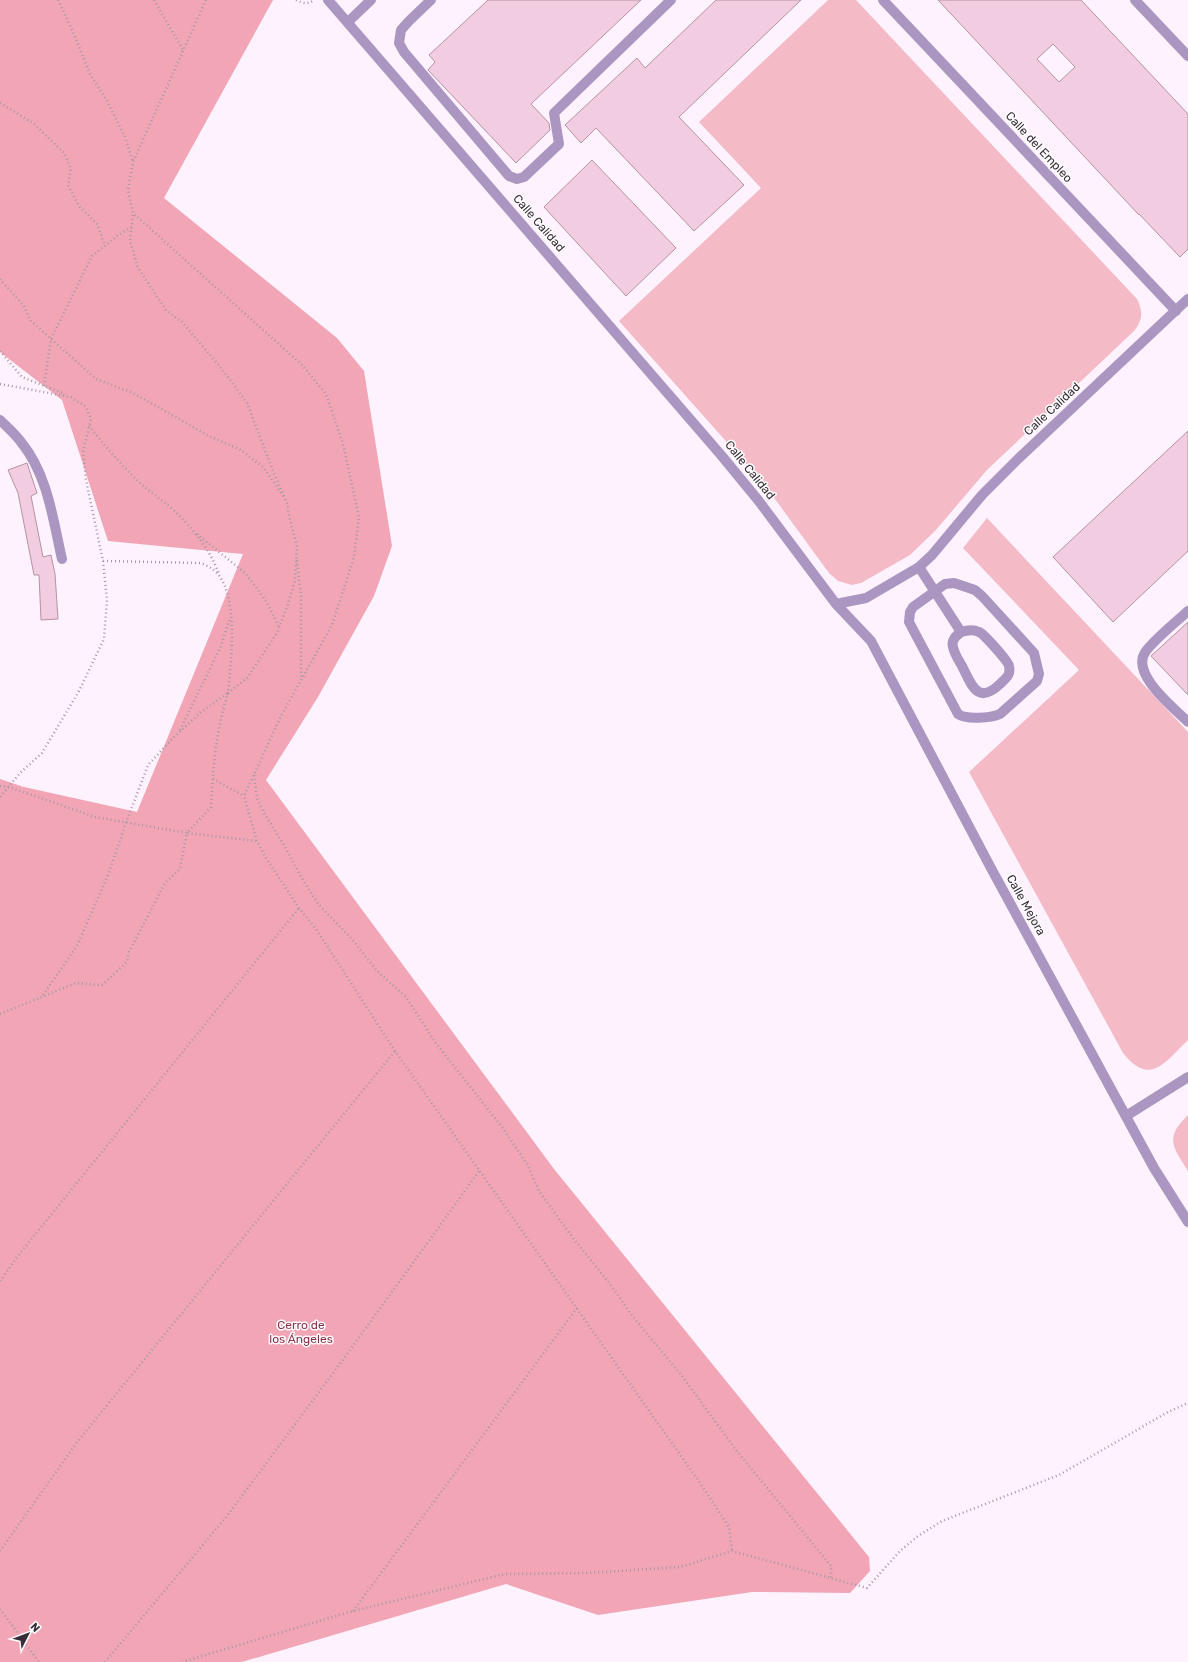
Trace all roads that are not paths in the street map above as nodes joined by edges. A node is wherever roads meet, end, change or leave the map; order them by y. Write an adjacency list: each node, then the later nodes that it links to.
1 (328, 0): 7 (street, Calle Calidad)
2 (372, 0): 7 (street)
3 (431, 0): 4 (street)
4 (671, 0)
5 (883, 0): 10 (street, Calle del Empleo)
6 (1135, 0): 8 (street)
7 (348, 22): 15 (street, Calle Calidad)
8 (1188, 56)
9 (1188, 299): 10 (street, Calle Calidad)
10 (1176, 311): 13 (street, Calle Calidad)
11 (0, 420): 12 (street)
12 (62, 560)
13 (919, 566): 14 (street); 15 (street, Calle Calidad)
14 (934, 591): 14 (street); 17 (street)
15 (836, 604): 20 (street, Calle Mejora)
16 (1188, 611): 18 (street)
17 (961, 632): 17 (street)
18 (1188, 722)
19 (1188, 1077): 20 (street)
20 (1126, 1116): 21 (street, Calle Mejora)
21 (1188, 1222)

